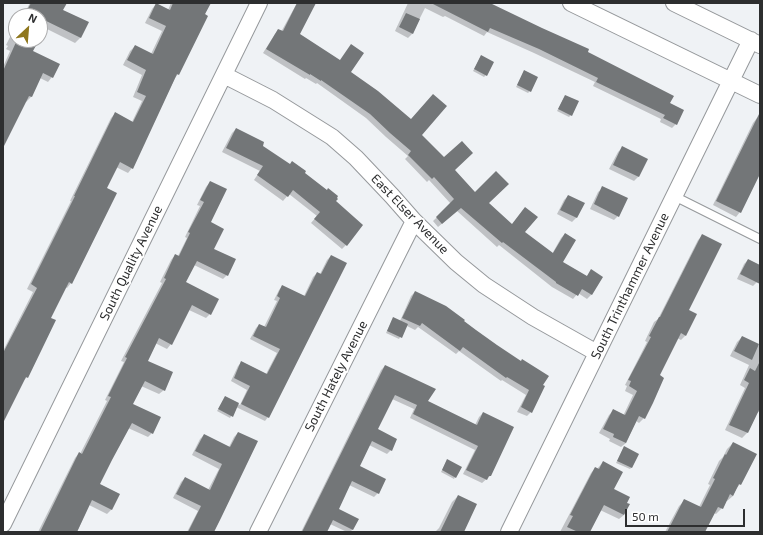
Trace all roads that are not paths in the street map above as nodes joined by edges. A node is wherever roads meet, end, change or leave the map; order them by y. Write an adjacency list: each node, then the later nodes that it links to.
1 (259, 3): 5 (street, South Quality Avenue)
2 (572, 3): 6 (street)
3 (674, 3): 4 (street)
4 (755, 43): 6 (street, South Trinthammer Avenue)
5 (224, 75): 9 (street, East Elser Avenue); 12 (street, South Quality Avenue)
6 (731, 81): 7 (street); 8 (street, South Trinthammer Avenue)
7 (760, 95)
8 (674, 196): 10 (lane); 11 (street, South Trinthammer Avenue)
9 (414, 220): 11 (street, East Elser Avenue); 13 (street, South Hately Avenue)
10 (760, 239)
11 (597, 353): 14 (street, South Trinthammer Avenue)
12 (3, 524)
13 (258, 532)
14 (509, 532)

